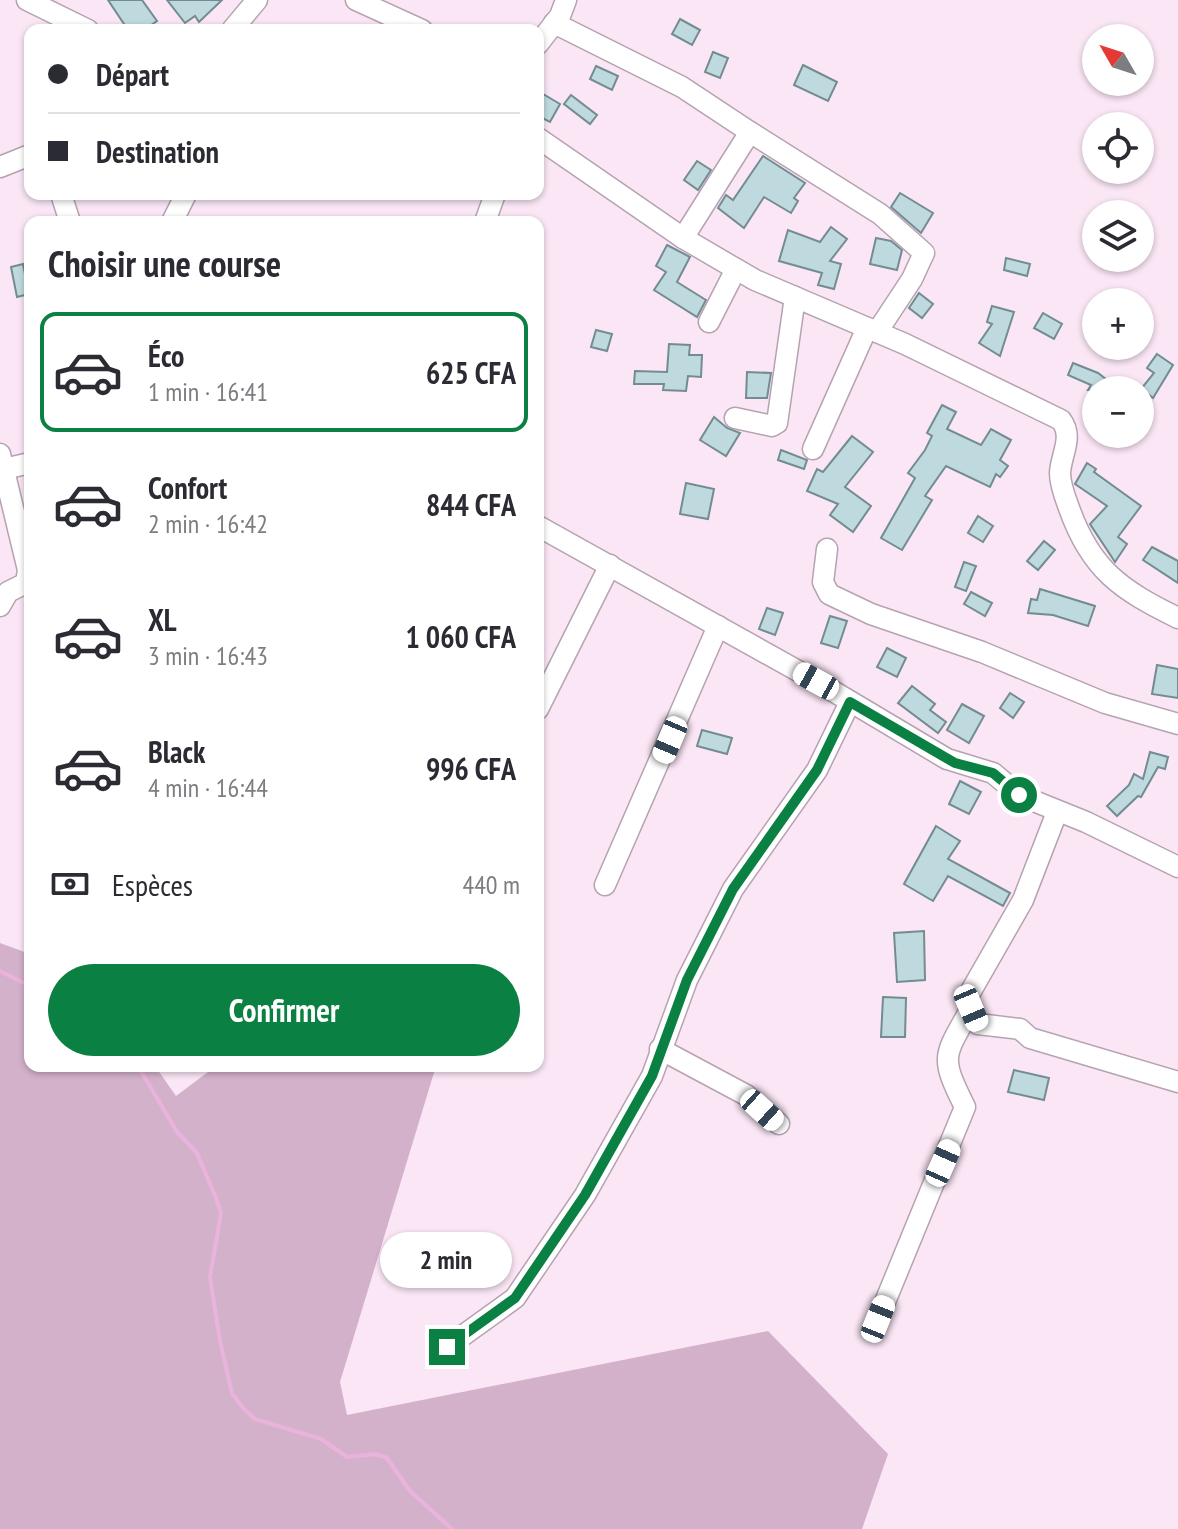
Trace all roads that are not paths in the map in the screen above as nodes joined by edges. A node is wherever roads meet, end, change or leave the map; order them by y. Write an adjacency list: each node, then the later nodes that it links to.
1 (27, 0): 5 (street)
2 (356, 0): 8 (street)
3 (566, 0): 4 (street)
4 (554, 23): 9 (street); 10 (street)
5 (76, 24)
6 (237, 24): 7 (street)
7 (255, 24)
8 (409, 24)
9 (544, 36)
10 (750, 132): 14 (street); 18 (street)
11 (544, 142): 14 (street)
12 (24, 157): 13 (street)
13 (0, 167)
14 (683, 238): 15 (street)
15 (736, 269): 16 (street); 17 (street)
16 (795, 297): 18 (street); 19 (street)
17 (709, 322)
18 (872, 330): 20 (street); 29 (street)
19 (735, 418)
20 (813, 449)
21 (2, 462): 22 (street); 24 (street)
22 (24, 463)
23 (544, 529): 26 (street)
24 (24, 547)
25 (827, 549): 33 (street)
26 (610, 565): 30 (street); 31 (street)
27 (24, 584): 28 (street)
28 (0, 606)
29 (1178, 618)
30 (718, 626): 32 (street); 36 (street)
31 (544, 697)
32 (850, 702): 34 (street); 38 (street)
33 (1178, 724)
34 (1057, 812): 35 (street); 37 (street)
35 (1178, 867)
36 (605, 885)
37 (971, 1008): 39 (street); 41 (street)
38 (660, 1049): 40 (street); 42 (street)
39 (1178, 1082)
40 (779, 1124)
41 (878, 1319)
42 (447, 1347)

